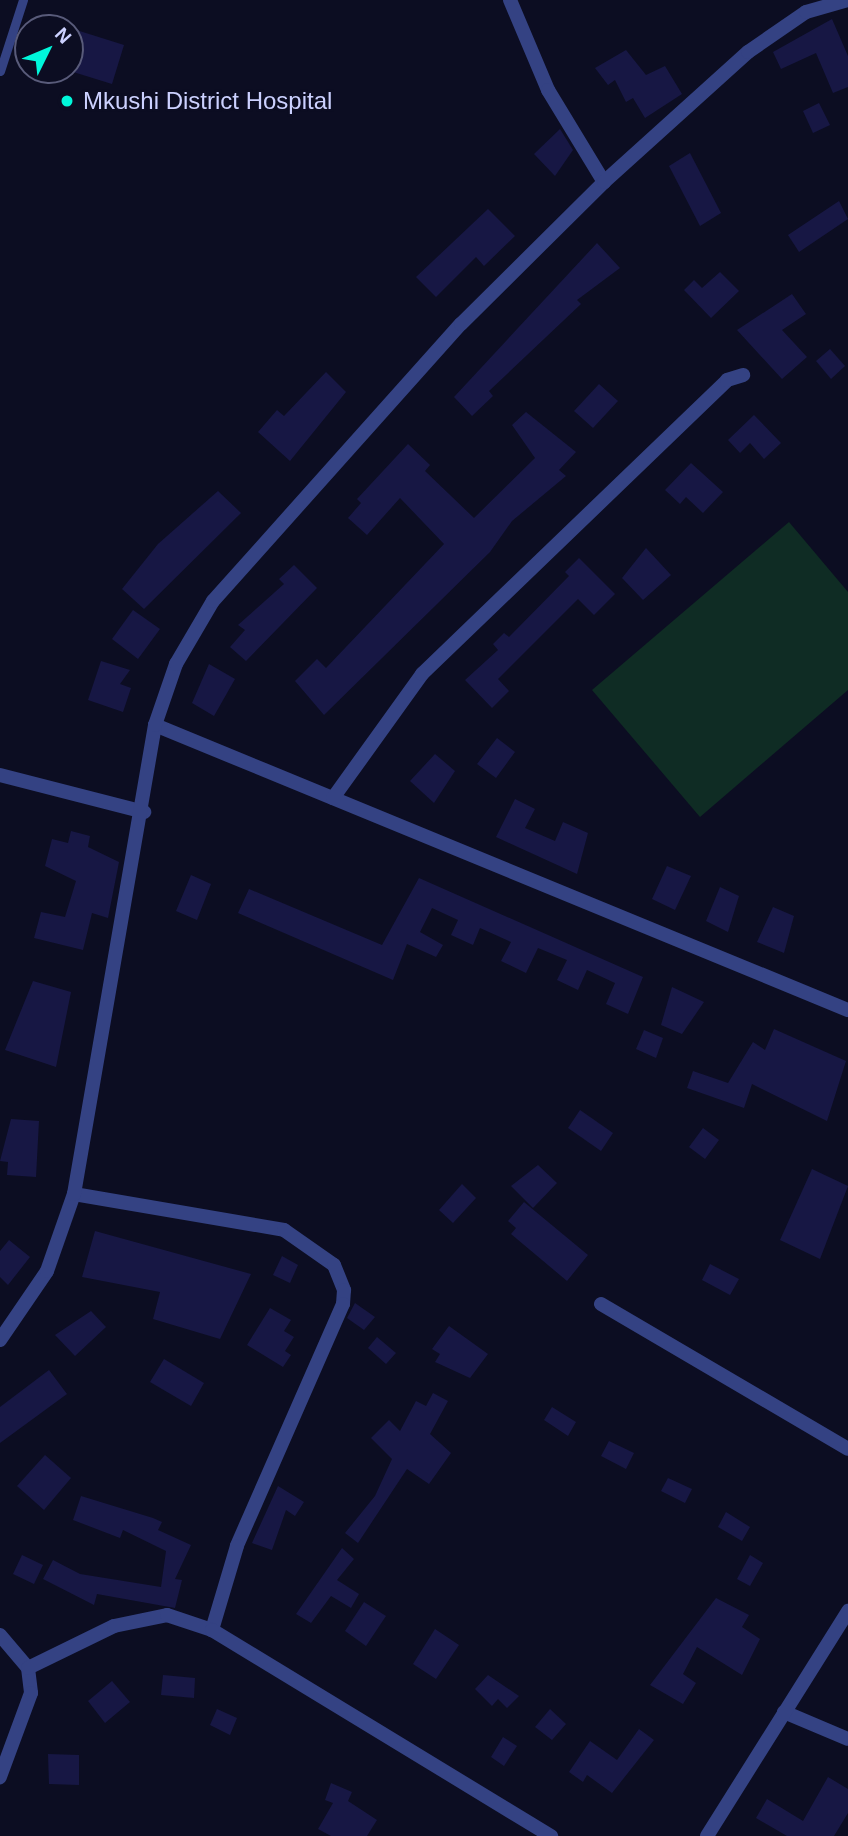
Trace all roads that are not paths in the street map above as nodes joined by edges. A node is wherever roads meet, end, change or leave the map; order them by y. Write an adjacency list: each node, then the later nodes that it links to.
1 (23, 0): 5 (lane)
2 (510, 0): 6 (street)
3 (848, 0): 4 (street)
4 (820, 4): 6 (street)
5 (0, 71)
6 (604, 182): 8 (street)
7 (743, 375): 10 (street)
8 (155, 725): 10 (street); 11 (street)
9 (0, 775): 11 (street)
10 (333, 798): 12 (street)
11 (144, 812): 13 (street)
12 (848, 1010)
13 (74, 1194): 15 (street); 18 (street)
14 (601, 1304): 16 (street)
15 (0, 1340)
16 (848, 1449)
17 (848, 1611): 21 (street)
18 (212, 1630): 20 (street); 24 (street)
19 (0, 1634): 20 (street)
20 (28, 1668): 23 (street)
21 (784, 1712): 22 (street); 25 (street)
22 (848, 1739)
23 (0, 1777)
24 (551, 1836)
25 (707, 1836)

